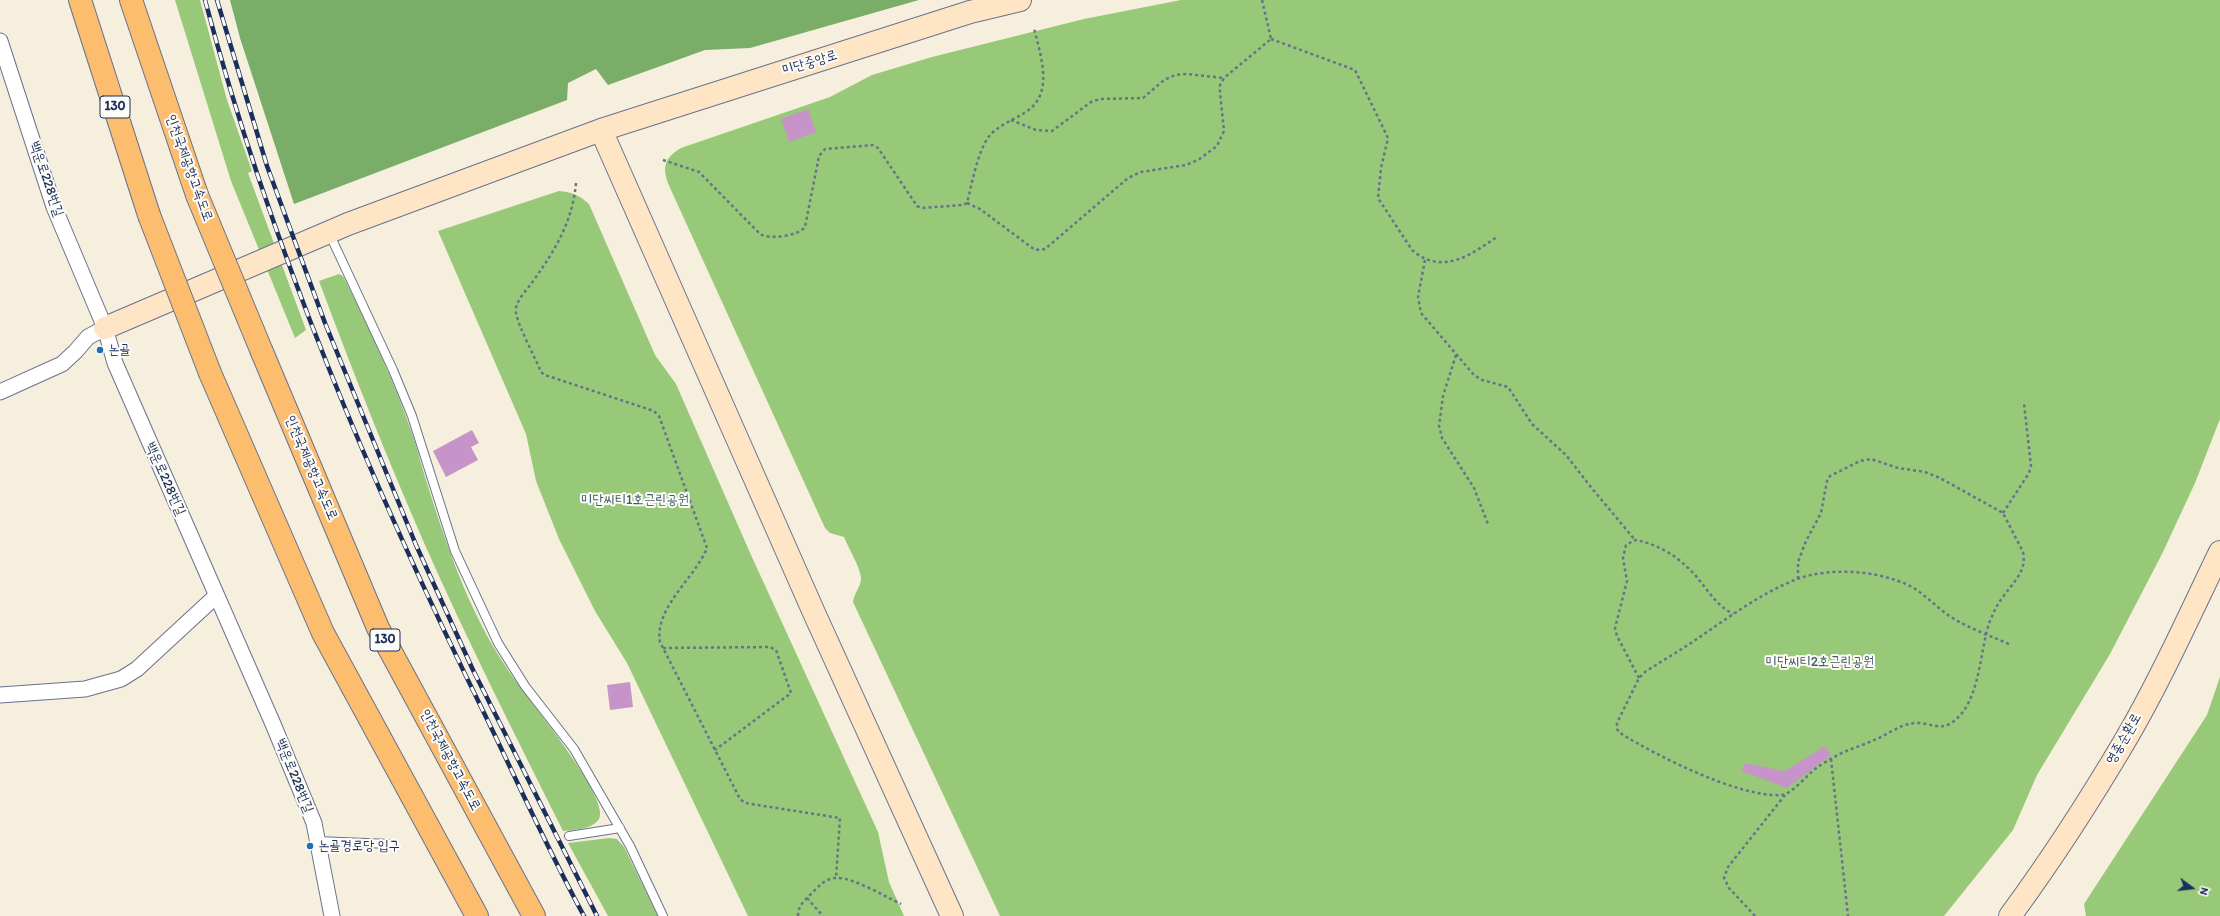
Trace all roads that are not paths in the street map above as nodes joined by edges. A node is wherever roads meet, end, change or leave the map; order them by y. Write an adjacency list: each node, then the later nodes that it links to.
1 (80, 0): 17 (highway, 130, bridge)
2 (131, 0): 18 (highway, 인천국제공항고속도로 / 130, bridge)
3 (1020, 0): 5 (street, 미단중앙로)
4 (0, 41): 7 (street, 백운로228번길)
5 (601, 130): 6 (street, 미단중앙로); 20 (street)
6 (329, 232): 7 (street, 미단중앙로); 12 (lane)
7 (105, 328): 8 (street); 10 (street, 백운로228번길)
8 (0, 392)
9 (2220, 552): 21 (street, 영종순환로)
10 (216, 596): 11 (street); 14 (street, 백운로228번길)
11 (0, 695)
12 (620, 828): 13 (lane); 19 (lane)
13 (569, 836)
14 (317, 841): 15 (lane); 16 (street, 백운로228번길)
15 (390, 844)
16 (332, 916)
17 (477, 916)
18 (534, 916)
19 (663, 916)
20 (952, 916)
21 (2010, 916)

